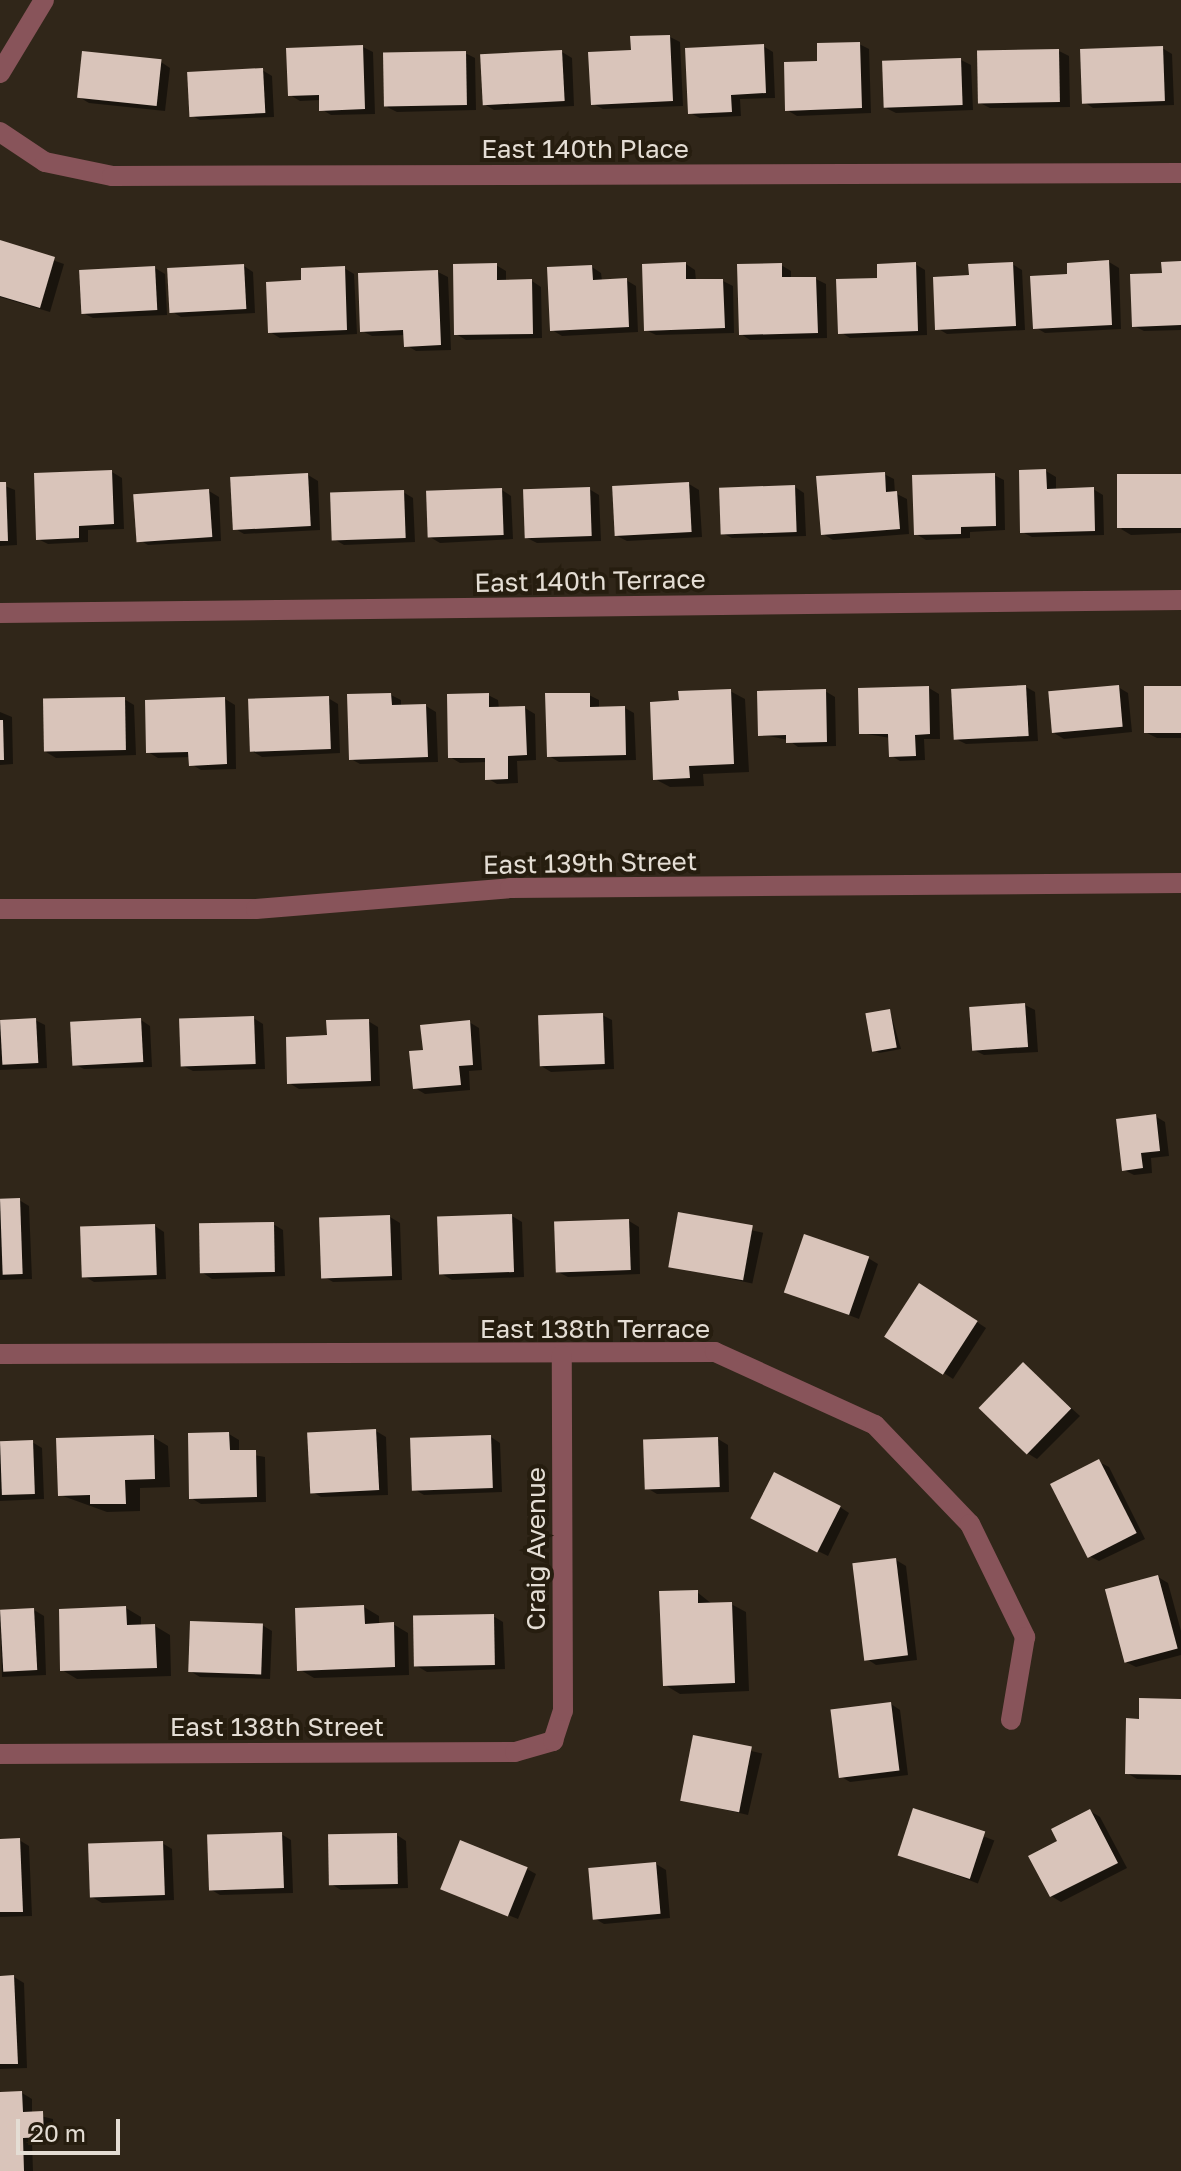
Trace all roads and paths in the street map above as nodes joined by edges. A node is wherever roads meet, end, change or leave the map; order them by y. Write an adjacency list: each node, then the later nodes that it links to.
1 (44, 0): 2 (street)
2 (0, 73)
3 (0, 132): 4 (street, East 140th Place)
4 (1181, 173)
5 (1181, 600): 6 (street, East 140th Terrace)
6 (0, 613)
7 (1181, 883): 8 (street, East 139th Street)
8 (0, 909)
9 (0, 1354): 10 (street, East 138th Terrace)
10 (562, 1355): 11 (street, East 138th Terrace); 12 (street, Craig Avenue)
11 (1011, 1720)
12 (553, 1741): 13 (street, East 138th Street)
13 (0, 1754)

